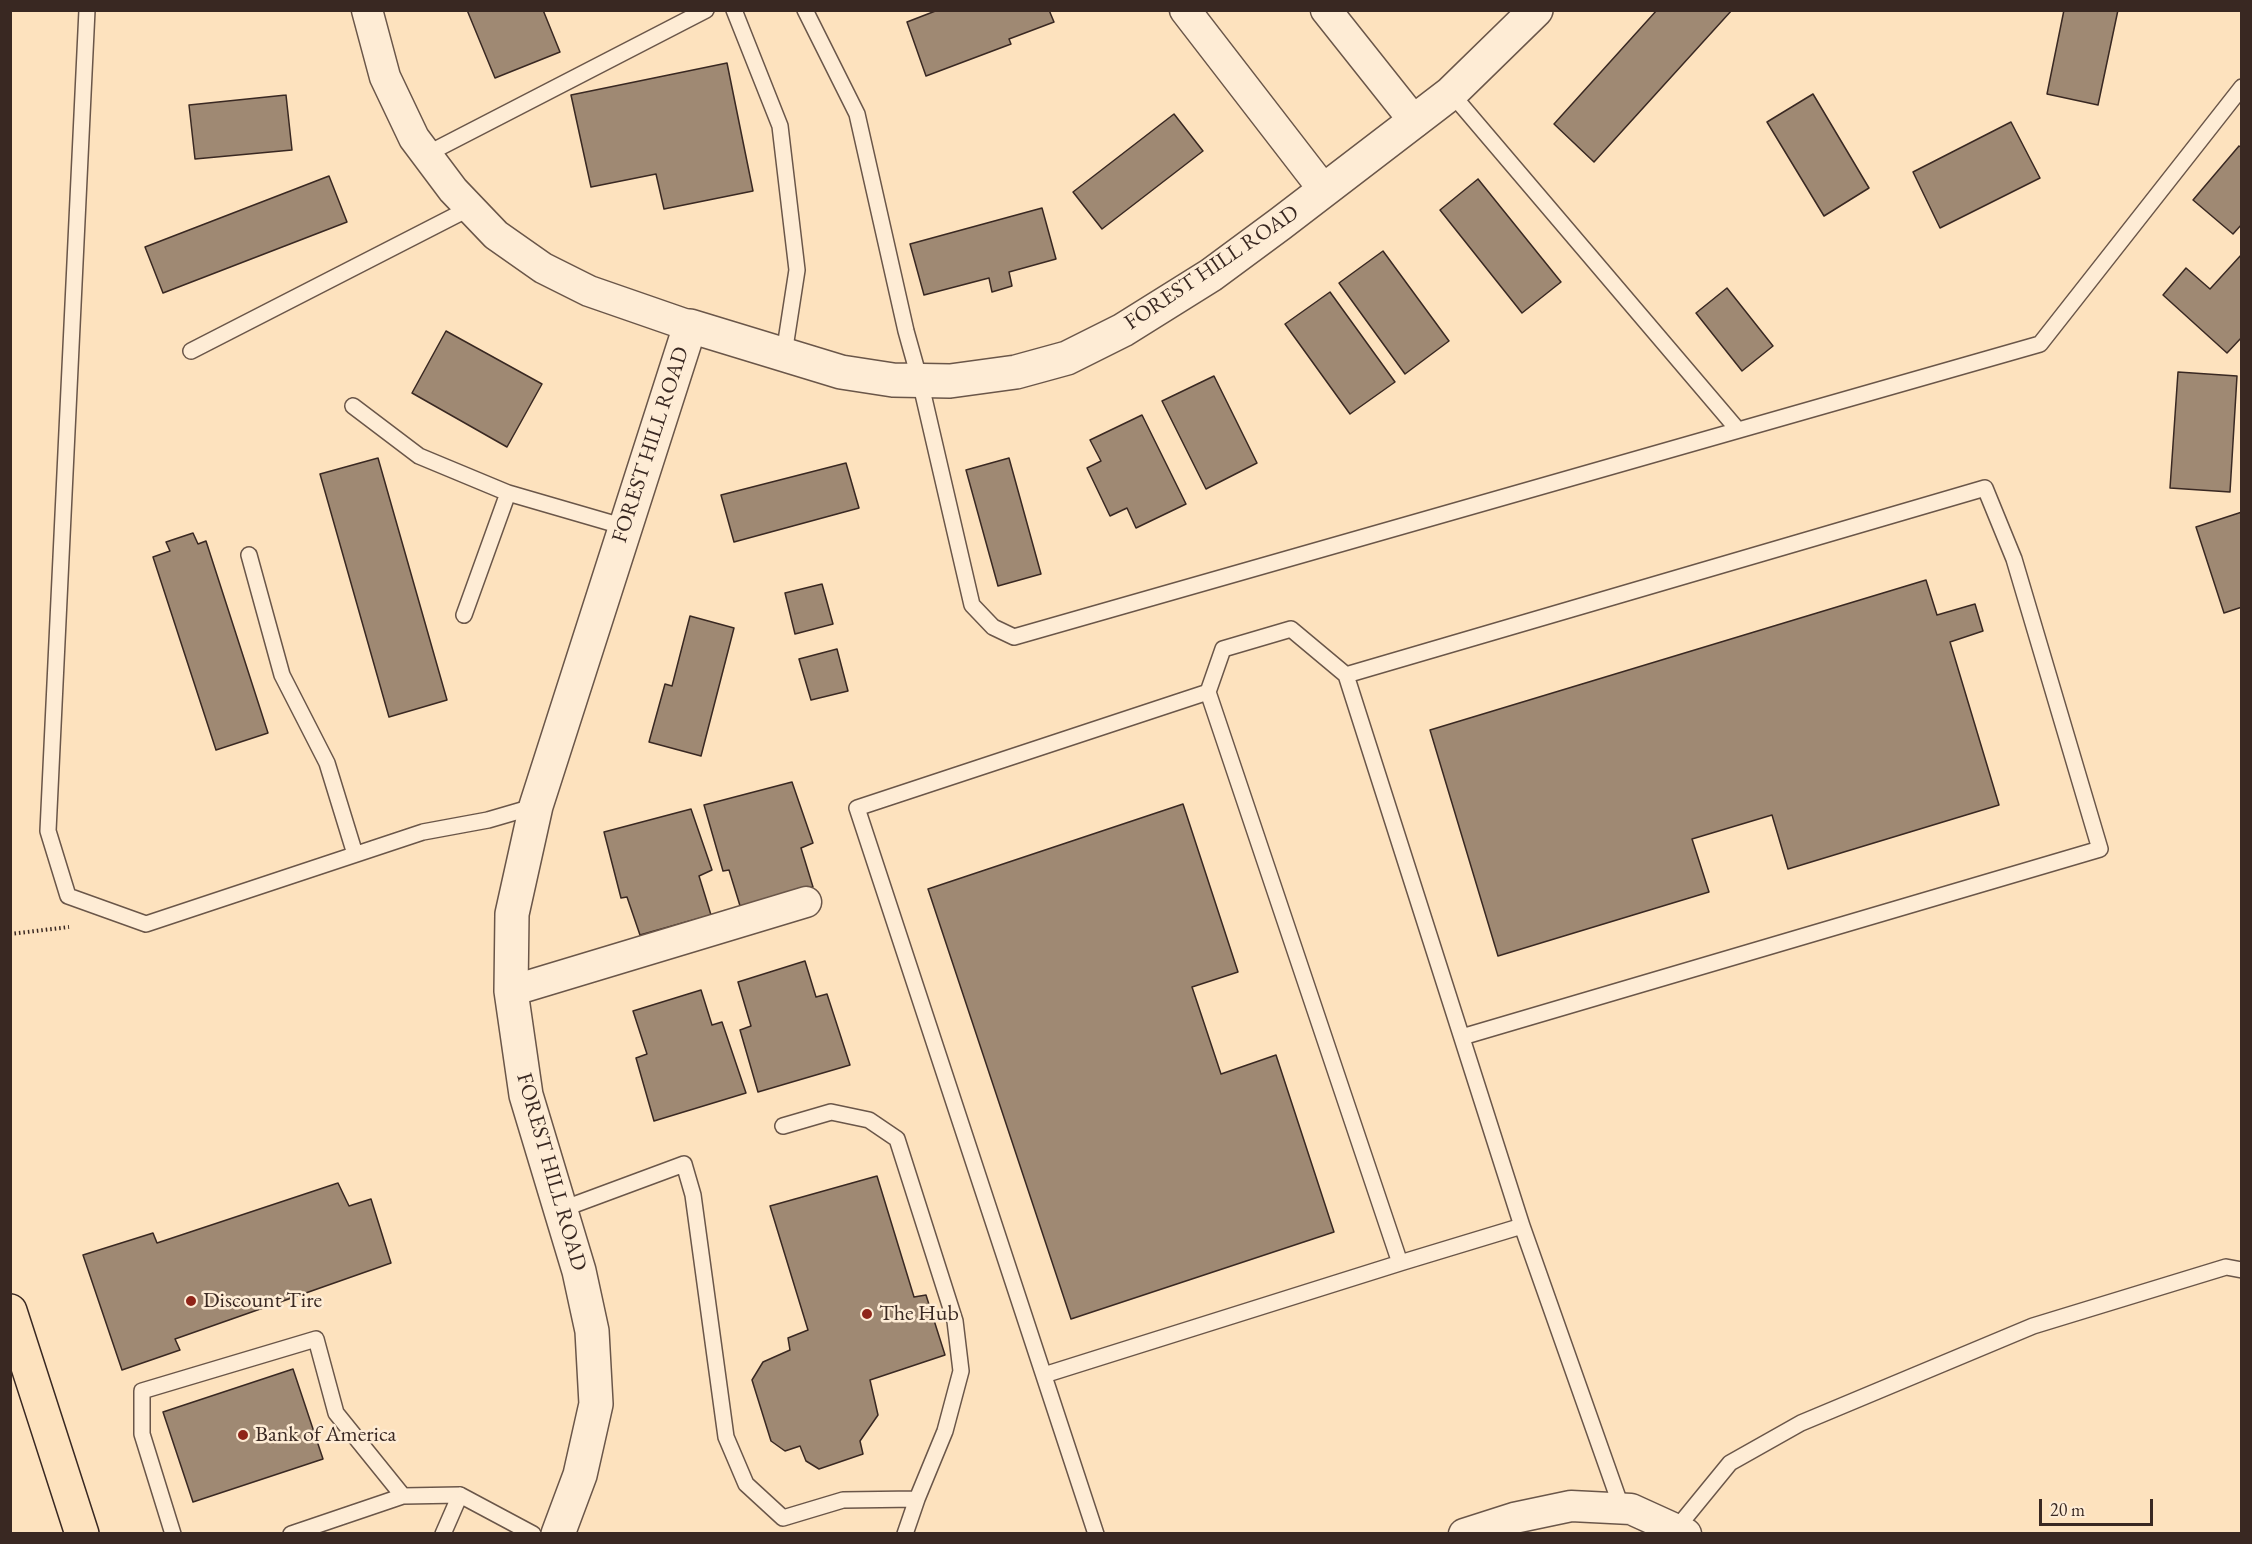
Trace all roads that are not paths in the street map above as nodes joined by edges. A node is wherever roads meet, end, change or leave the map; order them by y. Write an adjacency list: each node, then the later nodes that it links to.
1 (87, 10): 28 (lane)
2 (366, 10): 12 (street)
3 (706, 10): 12 (lane)
4 (734, 10): 17 (lane)
5 (805, 10): 18 (lane)
6 (1185, 10): 13 (street)
7 (1326, 10): 11 (street)
8 (1536, 10): 10 (street, FOREST HILL ROAD)
9 (2241, 87): 20 (lane)
10 (1451, 93): 11 (street, FOREST HILL ROAD); 20 (lane)
11 (1415, 122): 13 (street, FOREST HILL ROAD)
12 (427, 154): 14 (street)
13 (1324, 190): 18 (street, FOREST HILL ROAD)
14 (470, 208): 15 (street); 16 (lane)
15 (690, 326): 17 (street, FOREST HILL ROAD); 22 (street, FOREST HILL ROAD)
16 (191, 351)
17 (784, 354): 18 (street, FOREST HILL ROAD)
18 (920, 381): 20 (lane)
19 (353, 406): 21 (lane)
20 (1738, 430)
21 (508, 493): 22 (lane); 24 (lane)
22 (625, 527): 27 (street, FOREST HILL ROAD)
23 (249, 555): 28 (lane)
24 (464, 615)
25 (1346, 675): 26 (lane); 31 (lane); 31 (lane)
26 (1208, 692): 35 (lane); 38 (lane)
27 (536, 806): 28 (lane); 30 (street, FOREST HILL ROAD)
28 (355, 854)
29 (806, 902): 30 (street)
30 (511, 991): 33 (street, FOREST HILL ROAD)
31 (1462, 1037): 34 (lane)
32 (783, 1126): 41 (lane)
33 (560, 1210): 41 (lane); 49 (street, FOREST HILL ROAD)
34 (1522, 1226): 35 (lane); 42 (lane)
35 (1400, 1263): 38 (lane)
36 (2241, 1270): 43 (lane)
37 (10, 1311): 44 (main road)
38 (1044, 1375): 51 (lane)
39 (460, 1495): 40 (lane); 47 (lane); 48 (lane)
40 (403, 1496): 45 (lane); 46 (lane)
41 (916, 1499): 50 (lane)
42 (1622, 1509): 43 (street); 52 (street)
43 (1681, 1531)
44 (82, 1533)
45 (173, 1533)
46 (291, 1533)
47 (443, 1533)
48 (533, 1533)
49 (558, 1533)
50 (905, 1533)
51 (1096, 1533)
52 (1464, 1533)

